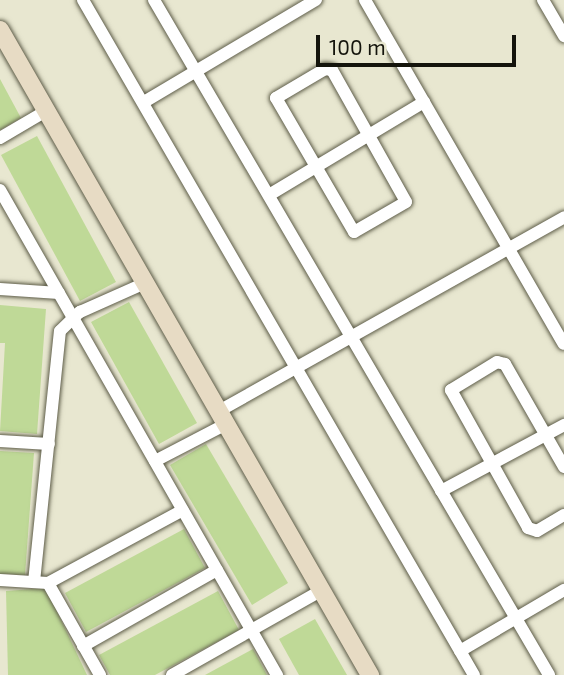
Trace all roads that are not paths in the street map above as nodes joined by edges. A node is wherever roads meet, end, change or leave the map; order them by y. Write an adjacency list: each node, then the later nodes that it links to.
1 (83, 0): 9 (street)
2 (154, 0): 8 (street)
3 (316, 0): 8 (street)
4 (365, 0): 10 (street)
5 (543, 0): 7 (street)
6 (0, 30): 11 (street)
7 (564, 36)
8 (196, 71): 9 (street); 16 (street)
9 (144, 102): 25 (street)
10 (424, 102): 12 (street); 18 (street)
11 (46, 111): 13 (street); 19 (street)
12 (370, 136): 14 (street); 14 (street); 14 (street)
13 (0, 138)
14 (315, 168): 16 (street)
15 (0, 190): 21 (street)
16 (269, 195): 23 (street)
17 (564, 216): 18 (street)
18 (509, 249): 23 (street); 24 (street)
19 (145, 283): 22 (street); 26 (street)
20 (0, 289): 21 (street)
21 (59, 293): 22 (street)
22 (72, 317): 30 (street); 31 (street)
23 (351, 336): 25 (street); 34 (street)
24 (564, 344)
25 (297, 367): 26 (street); 46 (street)
26 (222, 417): 31 (street); 41 (street)
27 (564, 425): 28 (street)
28 (546, 436): 32 (street); 32 (street); 33 (street)
29 (0, 441): 30 (street)
30 (49, 444): 39 (street)
31 (155, 461): 35 (street)
32 (492, 464): 34 (street); 36 (street)
33 (564, 467)
34 (441, 491): 43 (street)
35 (183, 510): 37 (street); 40 (street)
36 (564, 515)
37 (217, 570): 44 (street); 45 (street)
38 (0, 580): 39 (street)
39 (34, 582): 40 (street)
40 (48, 583): 45 (street)
41 (321, 590): 44 (street); 50 (street)
42 (564, 590): 43 (street)
43 (516, 618): 46 (street); 52 (street)
44 (252, 631): 48 (street); 49 (street)
45 (83, 646): 47 (street)
46 (460, 651): 51 (street)
47 (100, 675)
48 (172, 675)
49 (277, 675)
50 (370, 675)
51 (474, 675)
52 (549, 675)

